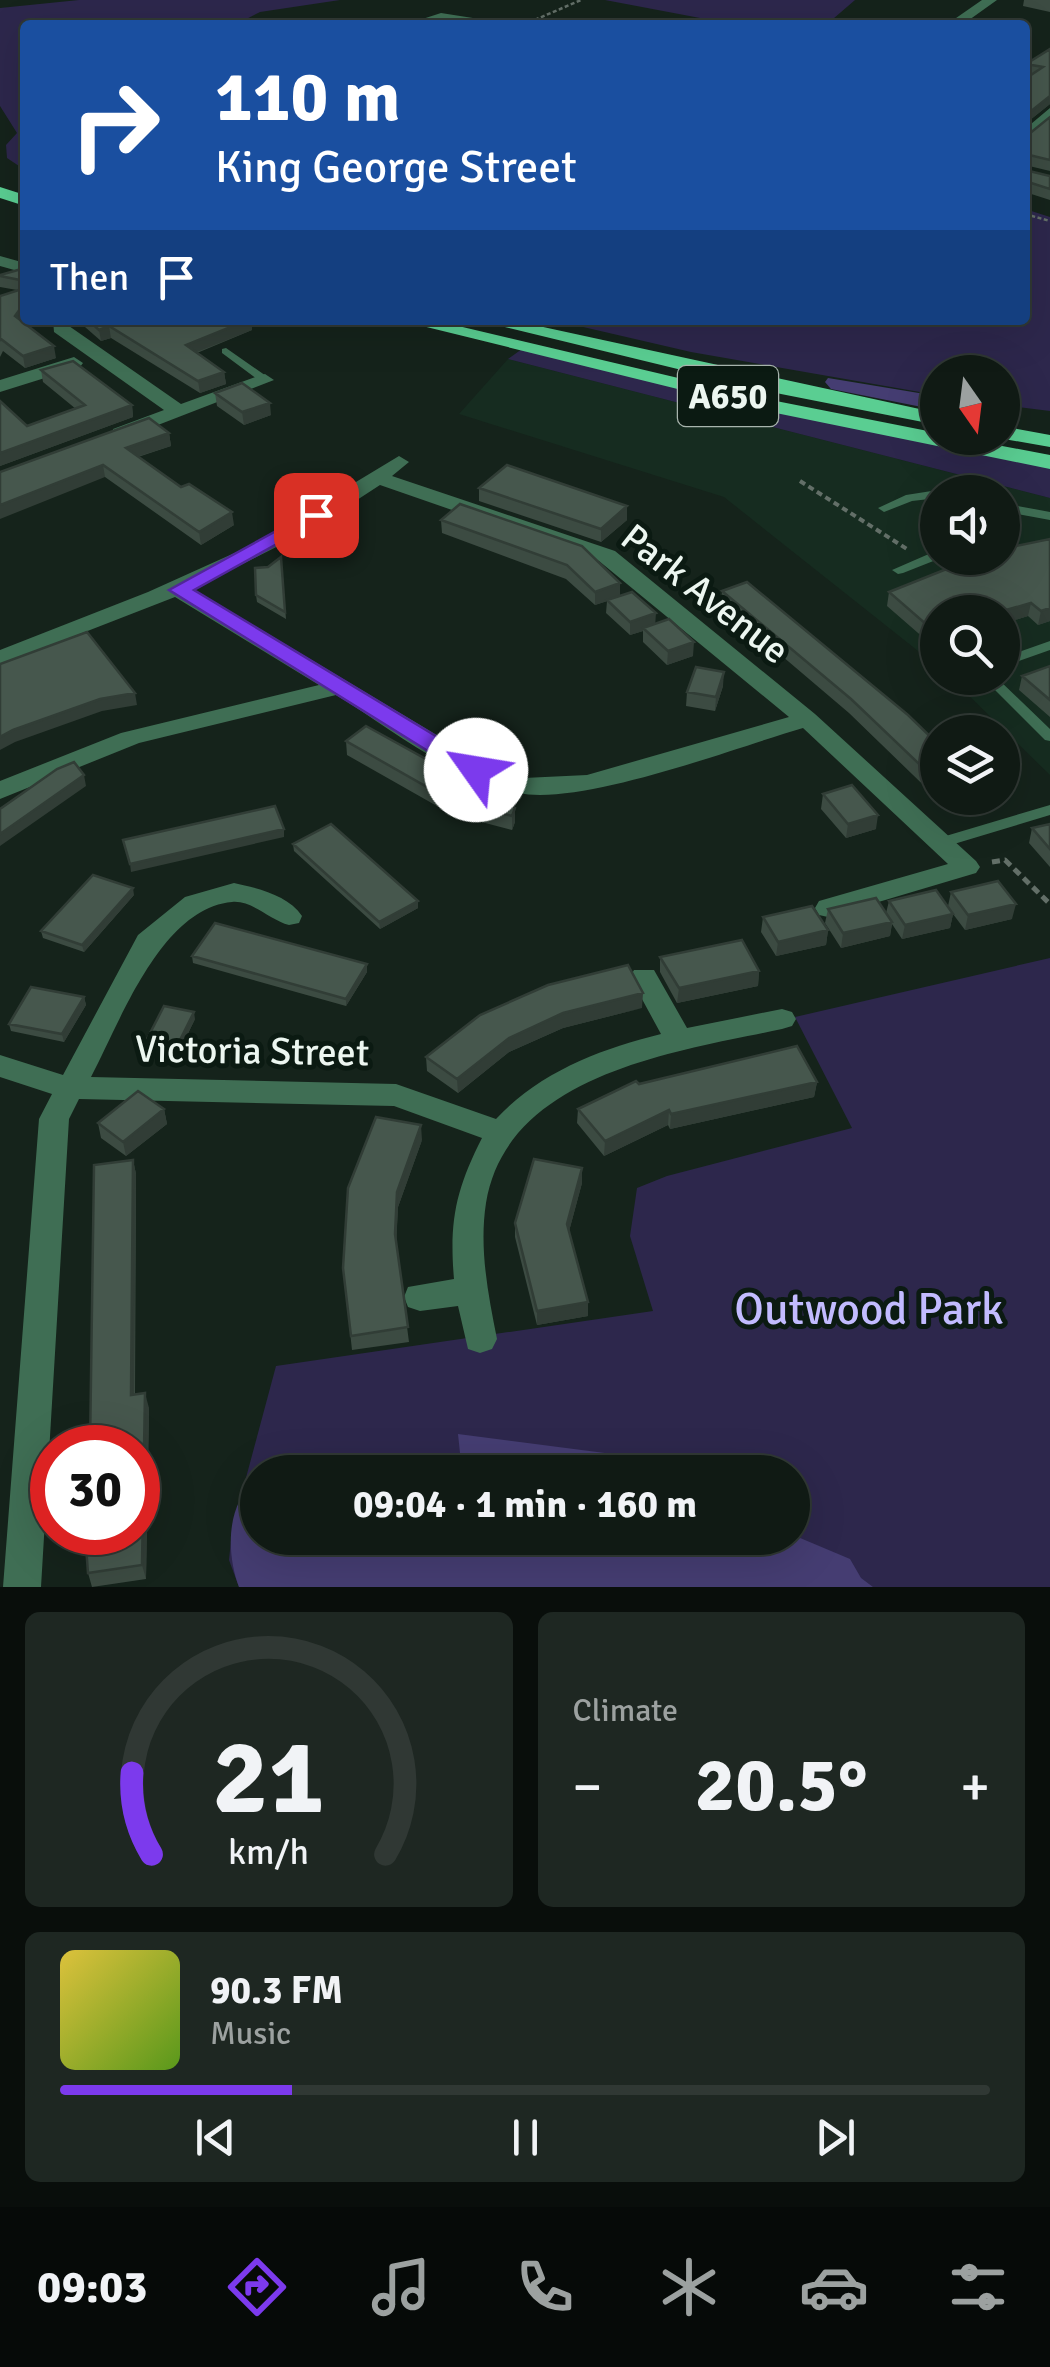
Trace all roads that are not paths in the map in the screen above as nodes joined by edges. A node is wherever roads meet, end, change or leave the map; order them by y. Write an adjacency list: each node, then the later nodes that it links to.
1 (992, 0): 4 (street)
2 (430, 20): 3 (street)
3 (460, 20)
4 (961, 20)
5 (1050, 112): 6 (street)
6 (1030, 132)
7 (61, 325): 11 (street)
8 (429, 325): 20 (highway, A650)
9 (508, 325): 15 (highway, A650)
10 (226, 351): 12 (lane)
11 (98, 355): 13 (street); 14 (street)
12 (266, 380): 14 (street)
13 (0, 386)
14 (178, 411): 17 (street)
15 (920, 415)
16 (1020, 435): 18 (highway)
17 (107, 438)
18 (1050, 440)
19 (400, 462): 21 (street)
20 (1050, 462)
21 (378, 478): 28 (street); 34 (street, Park Avenue)
22 (920, 495): 23 (lane)
23 (884, 508)
24 (1020, 510): 25 (lane)
25 (1050, 516)
26 (920, 561): 27 (lane)
27 (898, 570)
28 (179, 590): 31 (street); 32 (street)
29 (1050, 646): 30 (lane)
30 (1020, 657)
31 (0, 658)
32 (334, 688): 34 (street); 36 (street)
33 (1007, 695): 35 (lane)
34 (807, 719): 38 (street, Park Avenue)
35 (1050, 737)
36 (0, 790)
37 (1050, 810): 38 (lane)
38 (944, 842): 39 (street, Park Avenue)
39 (828, 908)
40 (288, 916): 45 (street)
41 (644, 978): 43 (street)
42 (782, 1019): 43 (street)
43 (680, 1042): 46 (street)
44 (0, 1066): 45 (street, Victoria Street)
45 (68, 1088): 46 (street, Victoria Street); 50 (street)
46 (498, 1132): 47 (street)
47 (472, 1290): 48 (street); 49 (street)
48 (420, 1297)
49 (480, 1339)
50 (22, 1587)

